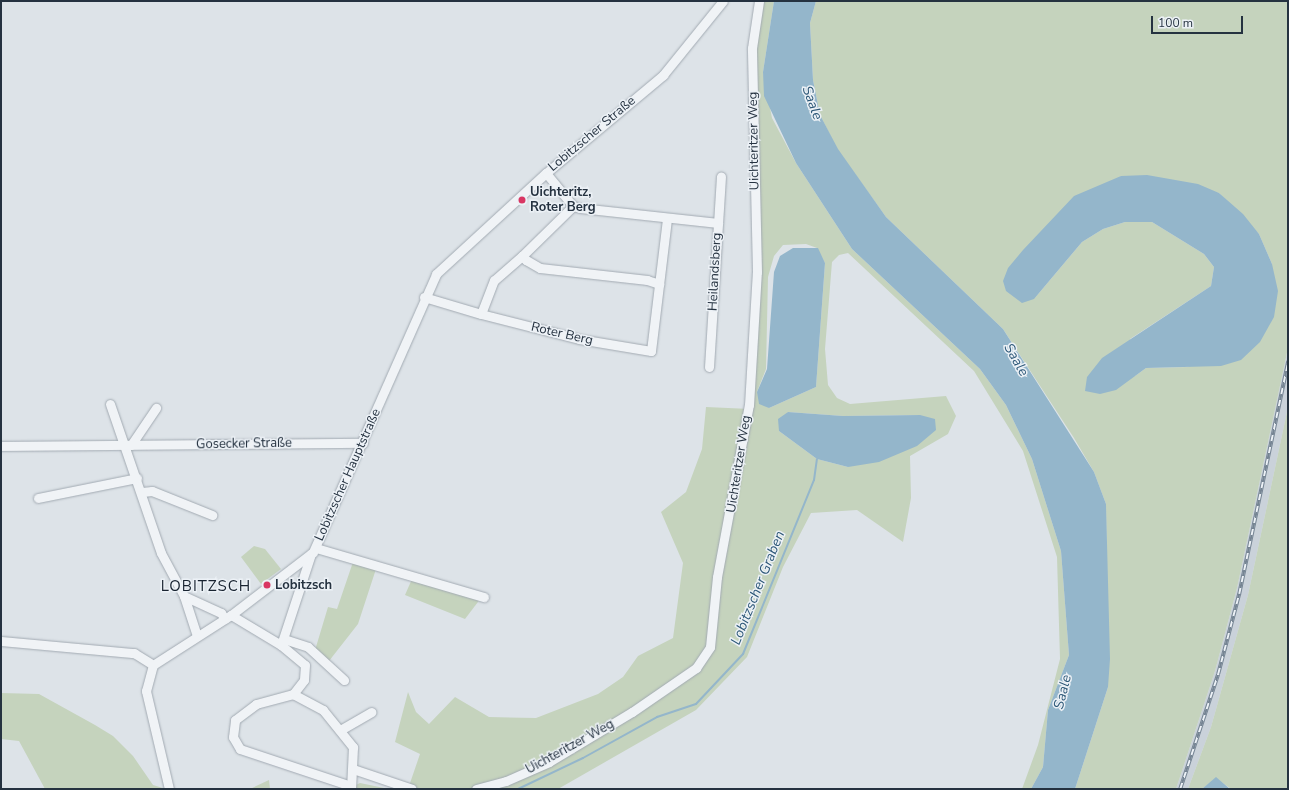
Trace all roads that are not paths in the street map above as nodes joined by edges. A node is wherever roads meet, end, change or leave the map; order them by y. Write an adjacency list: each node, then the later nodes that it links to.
1 (723, 1): 3 (street, Lobitzscher Straße)
2 (759, 1): 38 (street, Uichteritzer Weg)
3 (546, 173): 5 (street); 10 (street, Lobitzscher Straße)
4 (721, 176): 7 (street, Heilandsberg)
5 (573, 206): 6 (street); 8 (street)
6 (667, 218): 7 (street); 9 (street, Roter Berg)
7 (718, 223): 12 (street, Heilandsberg)
8 (522, 256): 9 (street); 11 (street)
9 (659, 284): 11 (street, Roter Berg)
10 (424, 297): 11 (street); 15 (street, Lobitzscher Hauptstraße)
11 (481, 314)
12 (709, 367)
13 (110, 404): 16 (street)
14 (156, 408): 16 (street)
15 (363, 443): 16 (street, Gosecker Straße); 22 (street, Lobitzscher Hauptstraße)
16 (128, 445): 17 (street, Gosecker Straße); 18 (street)
17 (1, 446)
18 (137, 478): 19 (street); 20 (street)
19 (142, 492): 21 (street); 23 (street)
20 (38, 498)
21 (212, 515)
22 (315, 548): 24 (street); 25 (street, Lobitzscher Hauptstraße); 28 (street)
23 (184, 596): 25 (street); 26 (street)
24 (484, 597)
25 (228, 617): 26 (street, Lobitzscher Hauptstraße); 28 (street)
26 (197, 636): 29 (street, Lobitzscher Hauptstraße)
27 (1, 641): 29 (street)
28 (283, 642): 30 (street); 31 (street)
29 (153, 665): 36 (street)
30 (344, 680)
31 (293, 694): 33 (street); 35 (street)
32 (372, 712): 33 (street)
33 (342, 729): 34 (street)
34 (354, 769): 35 (street); 37 (street)
35 (351, 787)
36 (169, 789)
37 (412, 789)
38 (476, 789)

